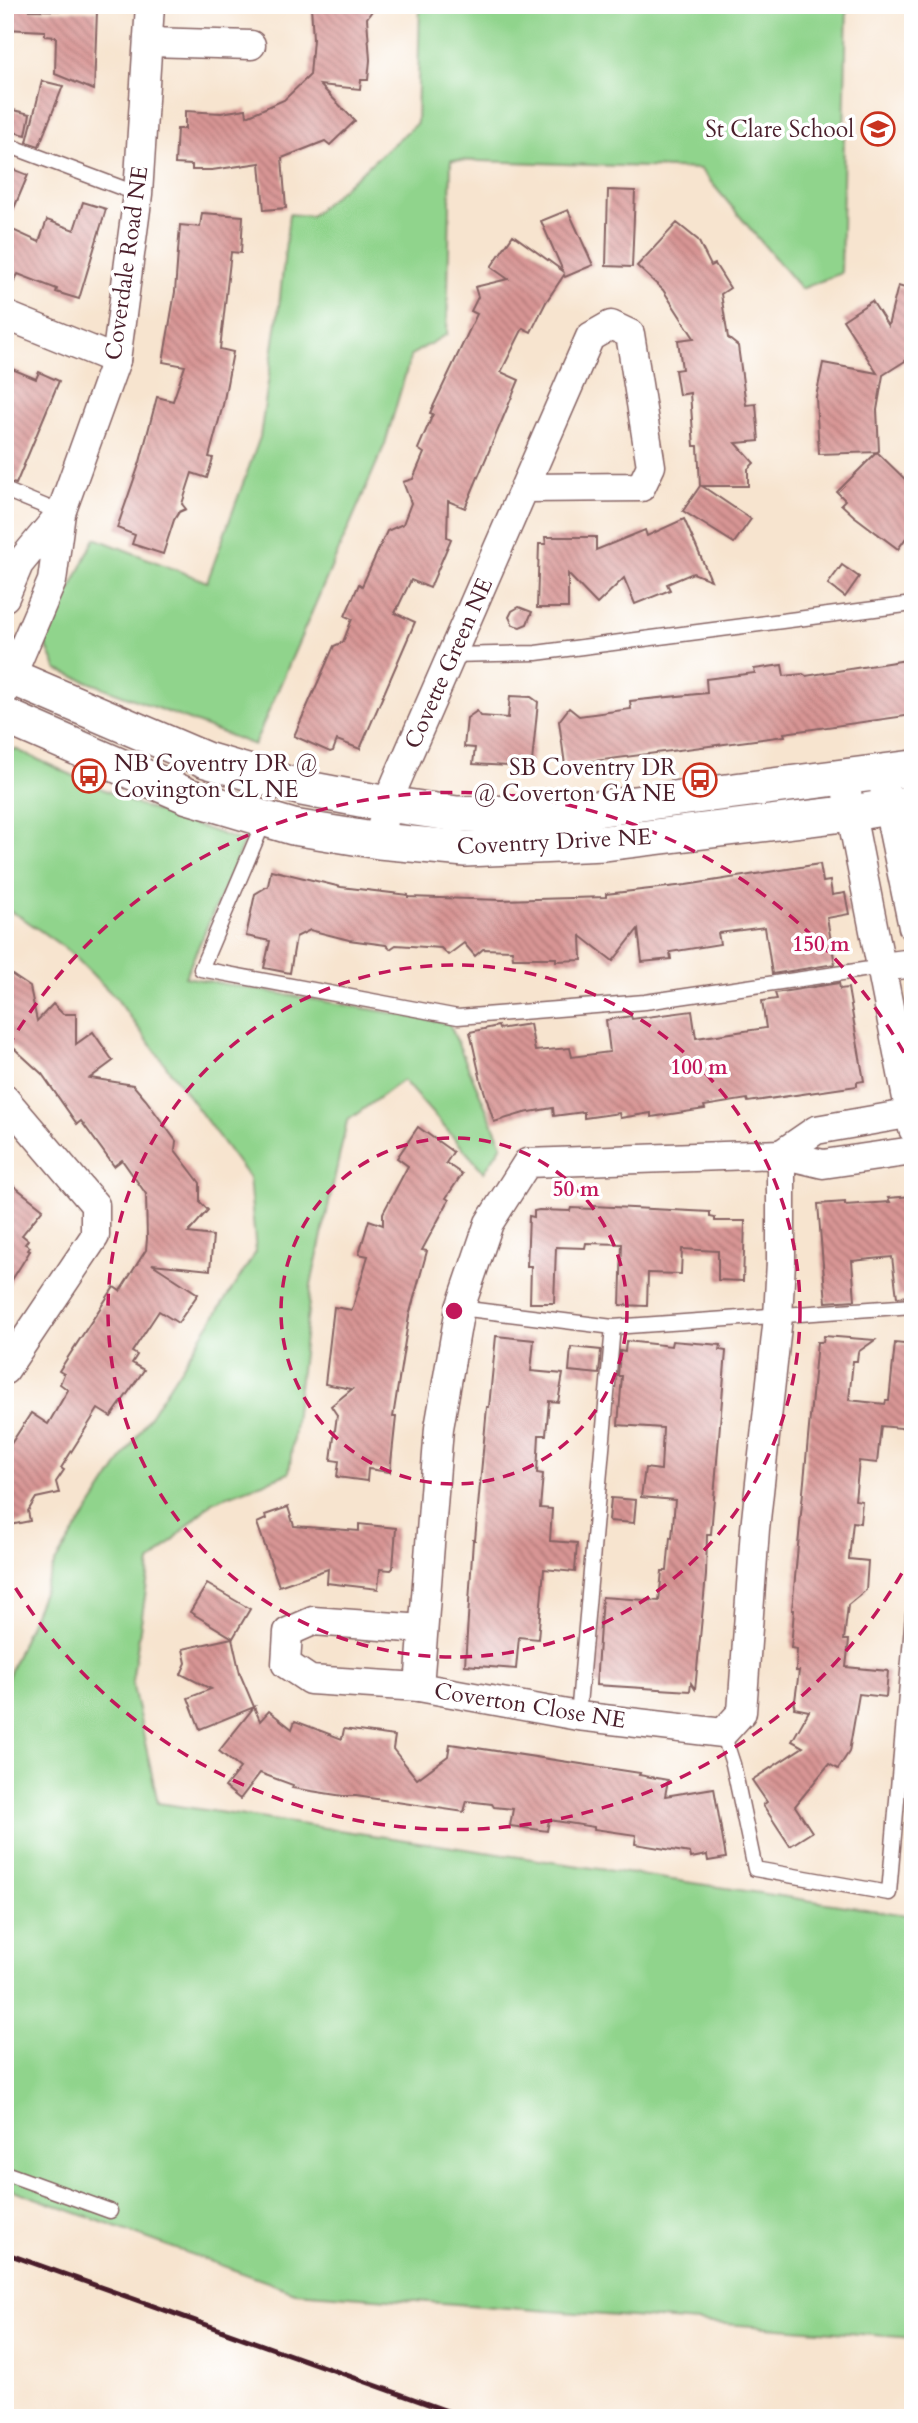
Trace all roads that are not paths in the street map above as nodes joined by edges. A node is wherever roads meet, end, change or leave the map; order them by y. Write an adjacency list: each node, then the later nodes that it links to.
1 (150, 5): 2 (street, Coverdale Road NE)
2 (149, 43): 3 (street); 5 (street, Coverdale Road NE)
3 (251, 45)
4 (5, 144): 5 (lane)
5 (138, 194): 7 (street, Coverdale Road NE)
6 (5, 315): 7 (street)
7 (116, 360): 10 (street, Coverdale Road NE)
8 (525, 488): 8 (street, Covette Green NE); 13 (street, Covette Green NE)
9 (5, 490): 10 (lane)
10 (61, 513): 11 (street, Coverdale Road NE); 14 (street, Coverdale Road NE)
11 (5, 597)
12 (913, 604): 13 (lane)
13 (451, 654): 19 (street, Covette Green NE)
14 (7, 680): 18 (street, Coventry Drive NE)
15 (5, 716): 22 (street, Coventry Drive NE)
16 (897, 771): 17 (street, Coventry Drive NE); 20 (street)
17 (844, 778): 19 (street, Coventry Drive NE); 21 (street)
18 (278, 781): 19 (street, Coventry Drive NE); 22 (street)
19 (387, 804): 23 (street, Covette Green NE)
20 (901, 805): 21 (street, Coventry Drive NE); 24 (street)
21 (852, 813): 23 (street, Coventry Drive NE); 26 (street)
22 (265, 819): 23 (street, Coventry Drive NE); 26 (lane)
23 (379, 841)
24 (913, 927)
25 (913, 963): 26 (street)
26 (883, 967): 28 (street)
27 (6, 1102): 35 (street)
28 (912, 1119): 30 (street)
29 (913, 1151): 30 (street, Coverton Close NE)
30 (780, 1154): 32 (street, Coverton Close NE); 33 (street)
31 (913, 1306): 33 (lane)
32 (460, 1308): 34 (lane); 37 (street, Coverton Close NE)
33 (778, 1317): 34 (lane); 40 (street)
34 (613, 1327): 39 (lane)
35 (5, 1370)
36 (913, 1614): 40 (lane)
37 (423, 1629): 38 (street, Coverton Close NE); 38 (street)
38 (419, 1687): 39 (street, Coverton Close NE)
39 (578, 1716): 40 (street, Coverton Close NE)
40 (723, 1733)
41 (5, 2173): 42 (lane)
42 (110, 2211)

